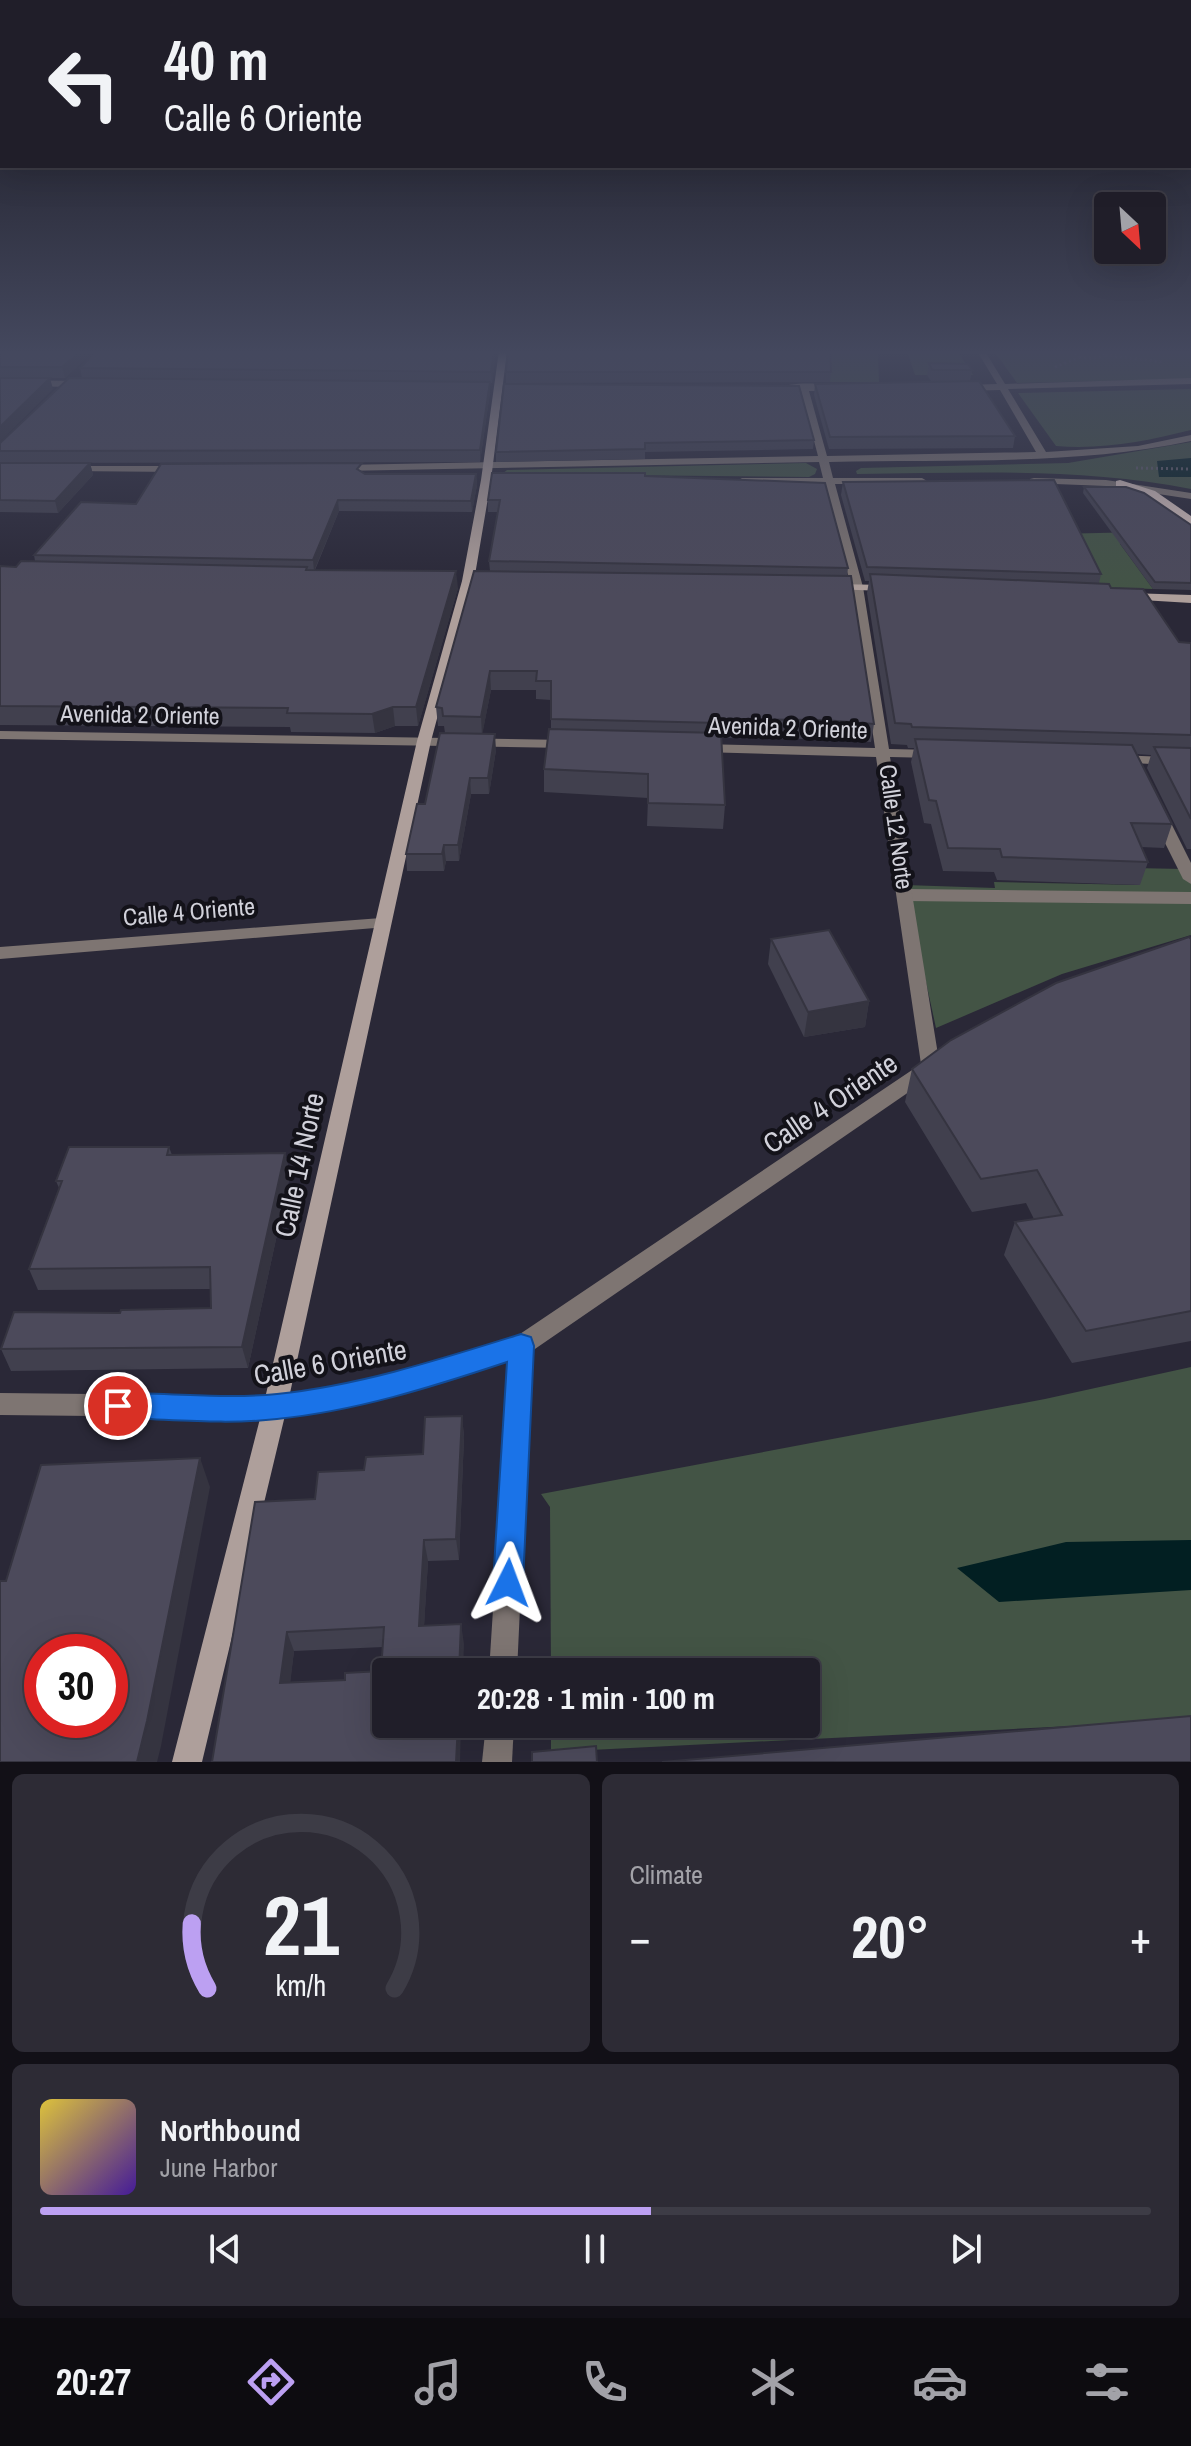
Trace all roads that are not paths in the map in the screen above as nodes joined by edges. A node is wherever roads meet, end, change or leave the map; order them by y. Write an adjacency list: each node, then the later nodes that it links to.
1 (492, 433): 7 (main road, Calle 14 Norte)
2 (817, 433): 6 (street, Calle 12 Norte)
3 (1030, 433): 5 (street)
4 (1191, 438): 5 (street)
5 (1043, 455): 6 (street)
6 (825, 461): 7 (street); 15 (street, Calle 12 Norte)
7 (488, 468): 10 (street); 12 (main road, Calle 14 Norte)
8 (63, 474): 9 (street)
9 (188, 474)
10 (392, 479)
11 (470, 480): 12 (street)
12 (486, 480): 13 (street); 27 (main road, Calle 14 Norte)
13 (501, 480)
14 (725, 481): 15 (street)
15 (831, 481): 16 (street); 22 (street, Calle 12 Norte)
16 (938, 481)
17 (1015, 481): 18 (street)
18 (1120, 484): 19 (street); 20 (main road)
19 (1191, 496)
20 (1191, 522)
21 (826, 587): 22 (main road)
22 (857, 587): 23 (main road); 30 (street, Calle 12 Norte)
23 (905, 589)
24 (1111, 596): 25 (main road)
25 (1191, 599)
26 (0, 735): 27 (street, Avenida 2 Oriente)
27 (424, 741): 28 (street, Avenida 2 Oriente); 38 (main road, Calle 14 Norte)
28 (583, 745)
29 (678, 747): 30 (street, Avenida 2 Oriente)
30 (885, 753): 31 (street, Avenida 2 Oriente); 36 (street, Calle 12 Norte)
31 (947, 755)
32 (1101, 759): 33 (street)
33 (1191, 762)
34 (1152, 799): 35 (street)
35 (1191, 879)
36 (906, 895): 37 (lane); 40 (street, Calle 12 Norte)
37 (1191, 898)
38 (381, 923): 39 (street, Calle 4 Oriente); 43 (main road, Calle 14 Norte)
39 (0, 953)
40 (938, 1063): 41 (street, Calle 4 Oriente)
41 (521, 1346): 43 (street, Calle 6 Oriente); 45 (street)
42 (12, 1404): 43 (street, Calle 6 Oriente); 44 (street)
43 (275, 1407): 47 (main road, Calle 14 Norte)
44 (0, 1418)
45 (504, 1658)
46 (499, 1738): 48 (street)
47 (187, 1762)
48 (497, 1762)

